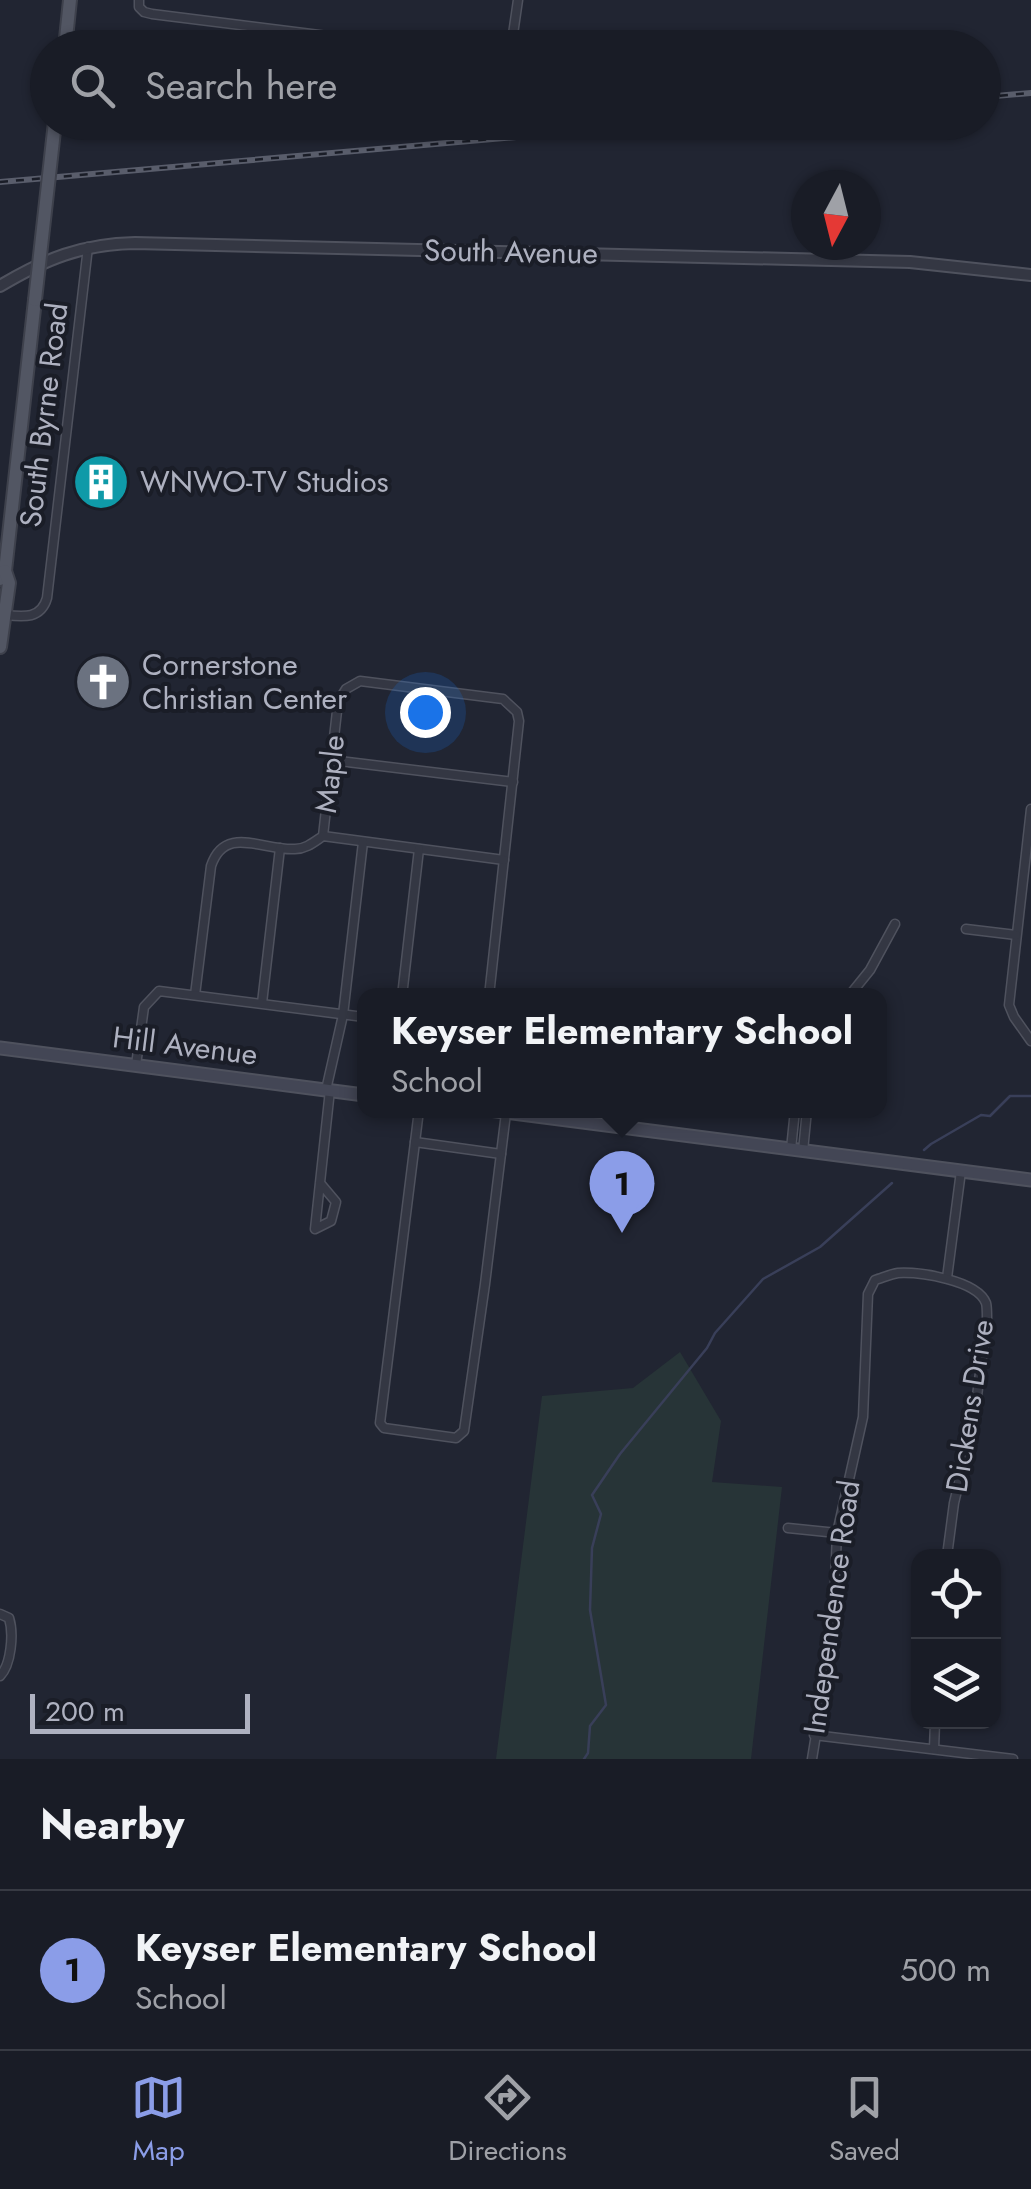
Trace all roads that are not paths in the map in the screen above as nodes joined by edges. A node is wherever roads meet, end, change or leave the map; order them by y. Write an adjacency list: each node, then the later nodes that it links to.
1 (70, 0): 4 (main road)
2 (140, 0): 5 (street)
3 (518, 0): 6 (street)
4 (66, 30)
5 (280, 30)
6 (514, 30)
7 (54, 140): 11 (main road, South Byrne Road, bridge)
8 (88, 246): 9 (street, South Avenue); 10 (street, South Avenue); 12 (street, South Byrne Road)
9 (1031, 275)
10 (0, 286)
11 (2, 575): 12 (main road, South Byrne Road)
12 (5, 614): 13 (main road, South Byrne Road)
13 (0, 647)
14 (331, 760): 15 (street); 15 (street, Maple); 17 (street, Maple)
15 (513, 782): 21 (street)
16 (1031, 809): 24 (street)
17 (323, 836): 18 (street); 19 (street)
18 (363, 842): 20 (street); 30 (street)
19 (280, 848): 28 (street); 29 (street)
20 (419, 850): 21 (street); 25 (street)
21 (504, 860): 26 (street)
22 (895, 924): 27 (street)
23 (966, 929): 24 (street)
24 (1016, 935): 32 (street)
25 (403, 988)
26 (490, 988)
27 (855, 988)
28 (196, 995): 29 (street); 34 (street)
29 (262, 1003): 30 (street)
30 (342, 1014): 31 (street); 35 (street)
31 (357, 1016)
32 (1031, 1041)
33 (0, 1048): 34 (main road, Hill Avenue)
34 (136, 1065): 35 (main road, Hill Avenue)
35 (328, 1090): 36 (main road, Hill Avenue); 47 (street)
36 (357, 1093)
37 (417, 1118): 42 (street)
38 (505, 1118): 44 (street)
39 (545, 1118): 43 (main road)
40 (796, 1118): 43 (street)
41 (805, 1118): 43 (street)
42 (415, 1142): 44 (street); 44 (street)
43 (797, 1150): 45 (main road)
44 (501, 1154)
45 (961, 1171): 46 (main road); 48 (street)
46 (1031, 1180)
47 (320, 1183): 47 (street)
48 (947, 1278): 50 (street, Independence Road); 51 (street, Dickens Drive)
49 (788, 1528): 50 (street)
50 (837, 1533): 55 (street, Independence Road)
51 (948, 1549)
52 (0, 1614): 53 (street)
53 (0, 1676)
54 (935, 1729): 56 (street)
55 (814, 1734): 56 (street); 57 (street, Independence Road)
56 (934, 1749): 58 (street)
57 (812, 1759)
58 (1013, 1759)

